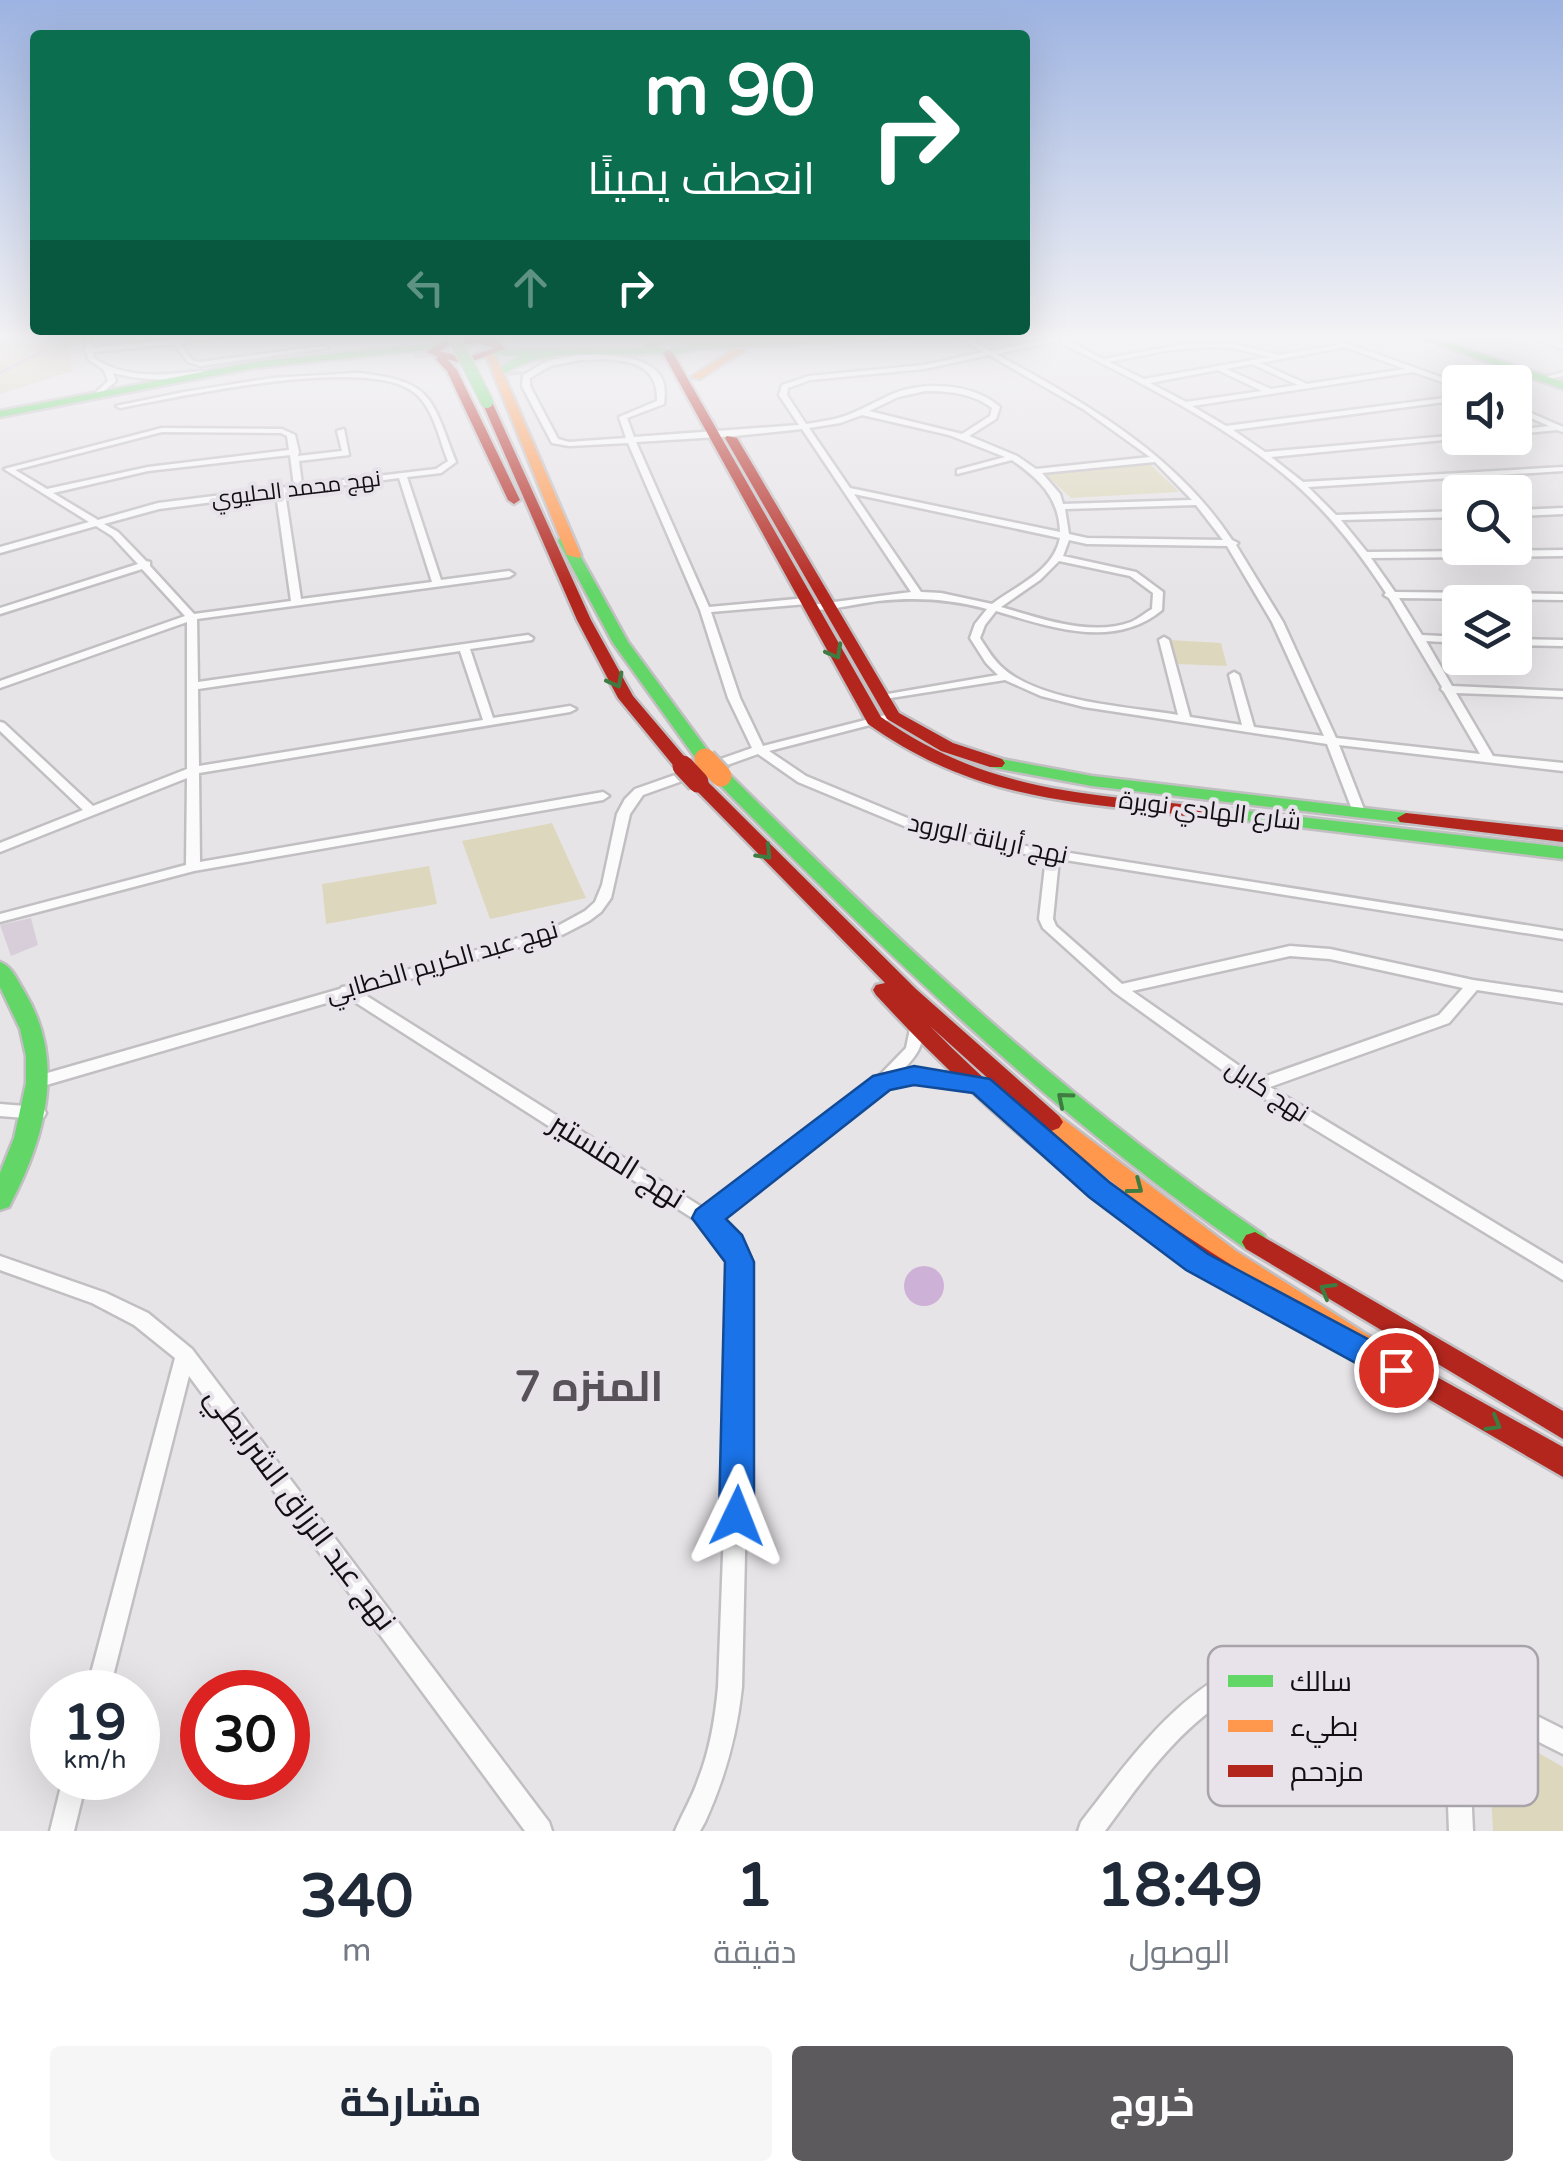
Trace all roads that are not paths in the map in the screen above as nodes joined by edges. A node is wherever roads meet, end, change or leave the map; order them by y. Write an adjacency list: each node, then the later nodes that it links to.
1 (433, 420): 31 (street, نهج محمد الحليوي)
2 (494, 420): 87 (main road, one-way to 87)
3 (496, 420): 51 (main road)
4 (521, 420): 51 (main road)
5 (544, 420): 23 (street)
6 (623, 420): 23 (street)
7 (715, 420): 20 (main road, شارع الهادي نويرة)
8 (798, 420): 15 (street)
9 (828, 420): 15 (street)
10 (899, 420): 21 (street)
11 (989, 420): 21 (street)
12 (1104, 420): 27 (street)
13 (1210, 420): 16 (street)
14 (1289, 420): 16 (street)
15 (801, 426): 20 (street); 35 (street)
16 (1224, 429): 24 (street)
17 (1561, 429): 19 (street)
18 (342, 431): 25 (street)
19 (1532, 431)
20 (722, 433): 23 (street); 58 (main road, شارع الهادي نويرة)
21 (965, 435): 26 (street)
22 (1442, 439): 24 (street)
23 (631, 440): 60 (street)
24 (1263, 454): 32 (street)
25 (295, 456): 33 (street); 36 (street); 36 (street)
26 (1010, 458): 29 (street); 30 (street)
27 (1158, 459): 29 (street); 37 (street)
28 (1563, 469): 32 (street)
29 (1036, 471): 38 (street)
30 (960, 472)
31 (402, 476): 33 (street, نهج محمد الحليوي); 53 (street)
32 (1301, 484): 42 (street)
33 (298, 488): 34 (street, نهج محمد الحليوي)
34 (280, 490): 43 (street, نهج محمد الحليوي); 57 (street)
35 (848, 490): 44 (street); 54 (street)
36 (45, 492): 43 (street)
37 (1201, 502): 38 (street); 45 (street)
38 (1064, 506): 44 (street)
39 (1563, 512): 40 (street)
40 (1532, 513)
41 (1442, 515): 42 (street)
42 (1334, 518): 48 (street)
43 (96, 520): 46 (street, نهج محمد الحليوي); 50 (street)
44 (1066, 538): 45 (street); 49 (street)
45 (1233, 543): 82 (street)
46 (0, 550)
47 (1563, 552): 48 (street)
48 (1364, 555): 55 (street)
49 (1058, 558): 59 (street); 59 (street)
50 (148, 564): 61 (street); 62 (street)
51 (578, 564): 87 (main road)
52 (509, 574): 53 (street)
53 (437, 583): 57 (street)
54 (918, 595): 58 (street); 59 (street)
55 (1389, 595): 56 (street); 64 (street)
56 (1563, 597)
57 (296, 602): 62 (street)
58 (817, 605): 60 (street); 77 (main road, شارع الهادي نويرة)
59 (996, 605): 71 (street)
60 (705, 610): 83 (street)
61 (0, 611)
62 (192, 617): 72 (street); 73 (street)
63 (528, 638): 69 (street)
64 (1418, 638): 65 (street); 74 (street)
65 (1442, 639)
66 (1164, 640): 78 (street)
67 (1532, 643): 68 (street)
68 (1563, 644)
69 (464, 648): 73 (street); 79 (street)
70 (1234, 675): 81 (street)
71 (1006, 677): 77 (street, نهج عبد الكريم الخطابي); 78 (street)
72 (0, 685)
73 (193, 686): 86 (street)
74 (1446, 688): 75 (street); 84 (street)
75 (1563, 694)
76 (570, 709): 79 (street)
77 (883, 711): 83 (street, نهج عبد الكريم الخطابي); 90 (main road, شارع الهادي نويرة); 93 (main road, شارع الهادي نويرة)
78 (1185, 720): 81 (street)
79 (489, 722): 86 (street)
80 (0, 724): 89 (street)
81 (1248, 730): 82 (street)
82 (1334, 743): 84 (street); 90 (street)
83 (759, 750): 94 (street, نهج أريانة الورود); 102 (street, نهج عبد الكريم الخطابي)
84 (1488, 758): 85 (street)
85 (1563, 767)
86 (195, 770): 89 (street); 95 (street)
87 (702, 771): 96 (main road, one-way to 96); 117 (main road, one-way to 87)
88 (603, 796): 95 (street)
89 (92, 812): 92 (street)
90 (1358, 812): 91 (main road, شارع الهادي نويرة)
91 (1563, 836)
92 (0, 848)
93 (1563, 853)
94 (1052, 855): 98 (street, نهج أريانة الورود); 101 (street, نهج كابل)
95 (193, 867): 97 (street)
96 (790, 879): 104 (main road); 116 (main road, one-way to 116)
97 (0, 918)
98 (1563, 935)
99 (0, 969): 105 (main road)
100 (1473, 985): 101 (street); 103 (street); 108 (street)
101 (1120, 989): 108 (street, نهج كابل)
102 (348, 990): 105 (street, نهج عبد الكريم الخطابي); 112 (street, نهج المنستير)
103 (1563, 998)
104 (916, 1028): 106 (street); 107 (main road)
105 (43, 1080): 110 (main road)
106 (882, 1083): 107 (street); 112 (street)
107 (981, 1085): 116 (main road)
108 (1256, 1086): 114 (street, نهج كابل)
109 (0, 1110): 110 (street)
110 (38, 1112): 111 (main road)
111 (0, 1200)
112 (706, 1218): 127 (street, نهج المنستير)
113 (0, 1263): 115 (street, نهج عبد الرزاق الشرايطي)
114 (1563, 1272)
115 (184, 1355): 119 (street); 126 (street, نهج عبد الرزاق الشرايطي)
116 (1462, 1405): 118 (main road, one-way to 118)
117 (1559, 1423)
118 (1563, 1465)
119 (103, 1670)
120 (1208, 1698): 128 (street)
121 (1538, 1729): 122 (street)
122 (1563, 1742)
123 (70, 1800): 125 (street)
124 (1460, 1806): 129 (street)
125 (62, 1831)
126 (540, 1831)
127 (687, 1831)
128 (1090, 1831)
129 (1461, 1831)

